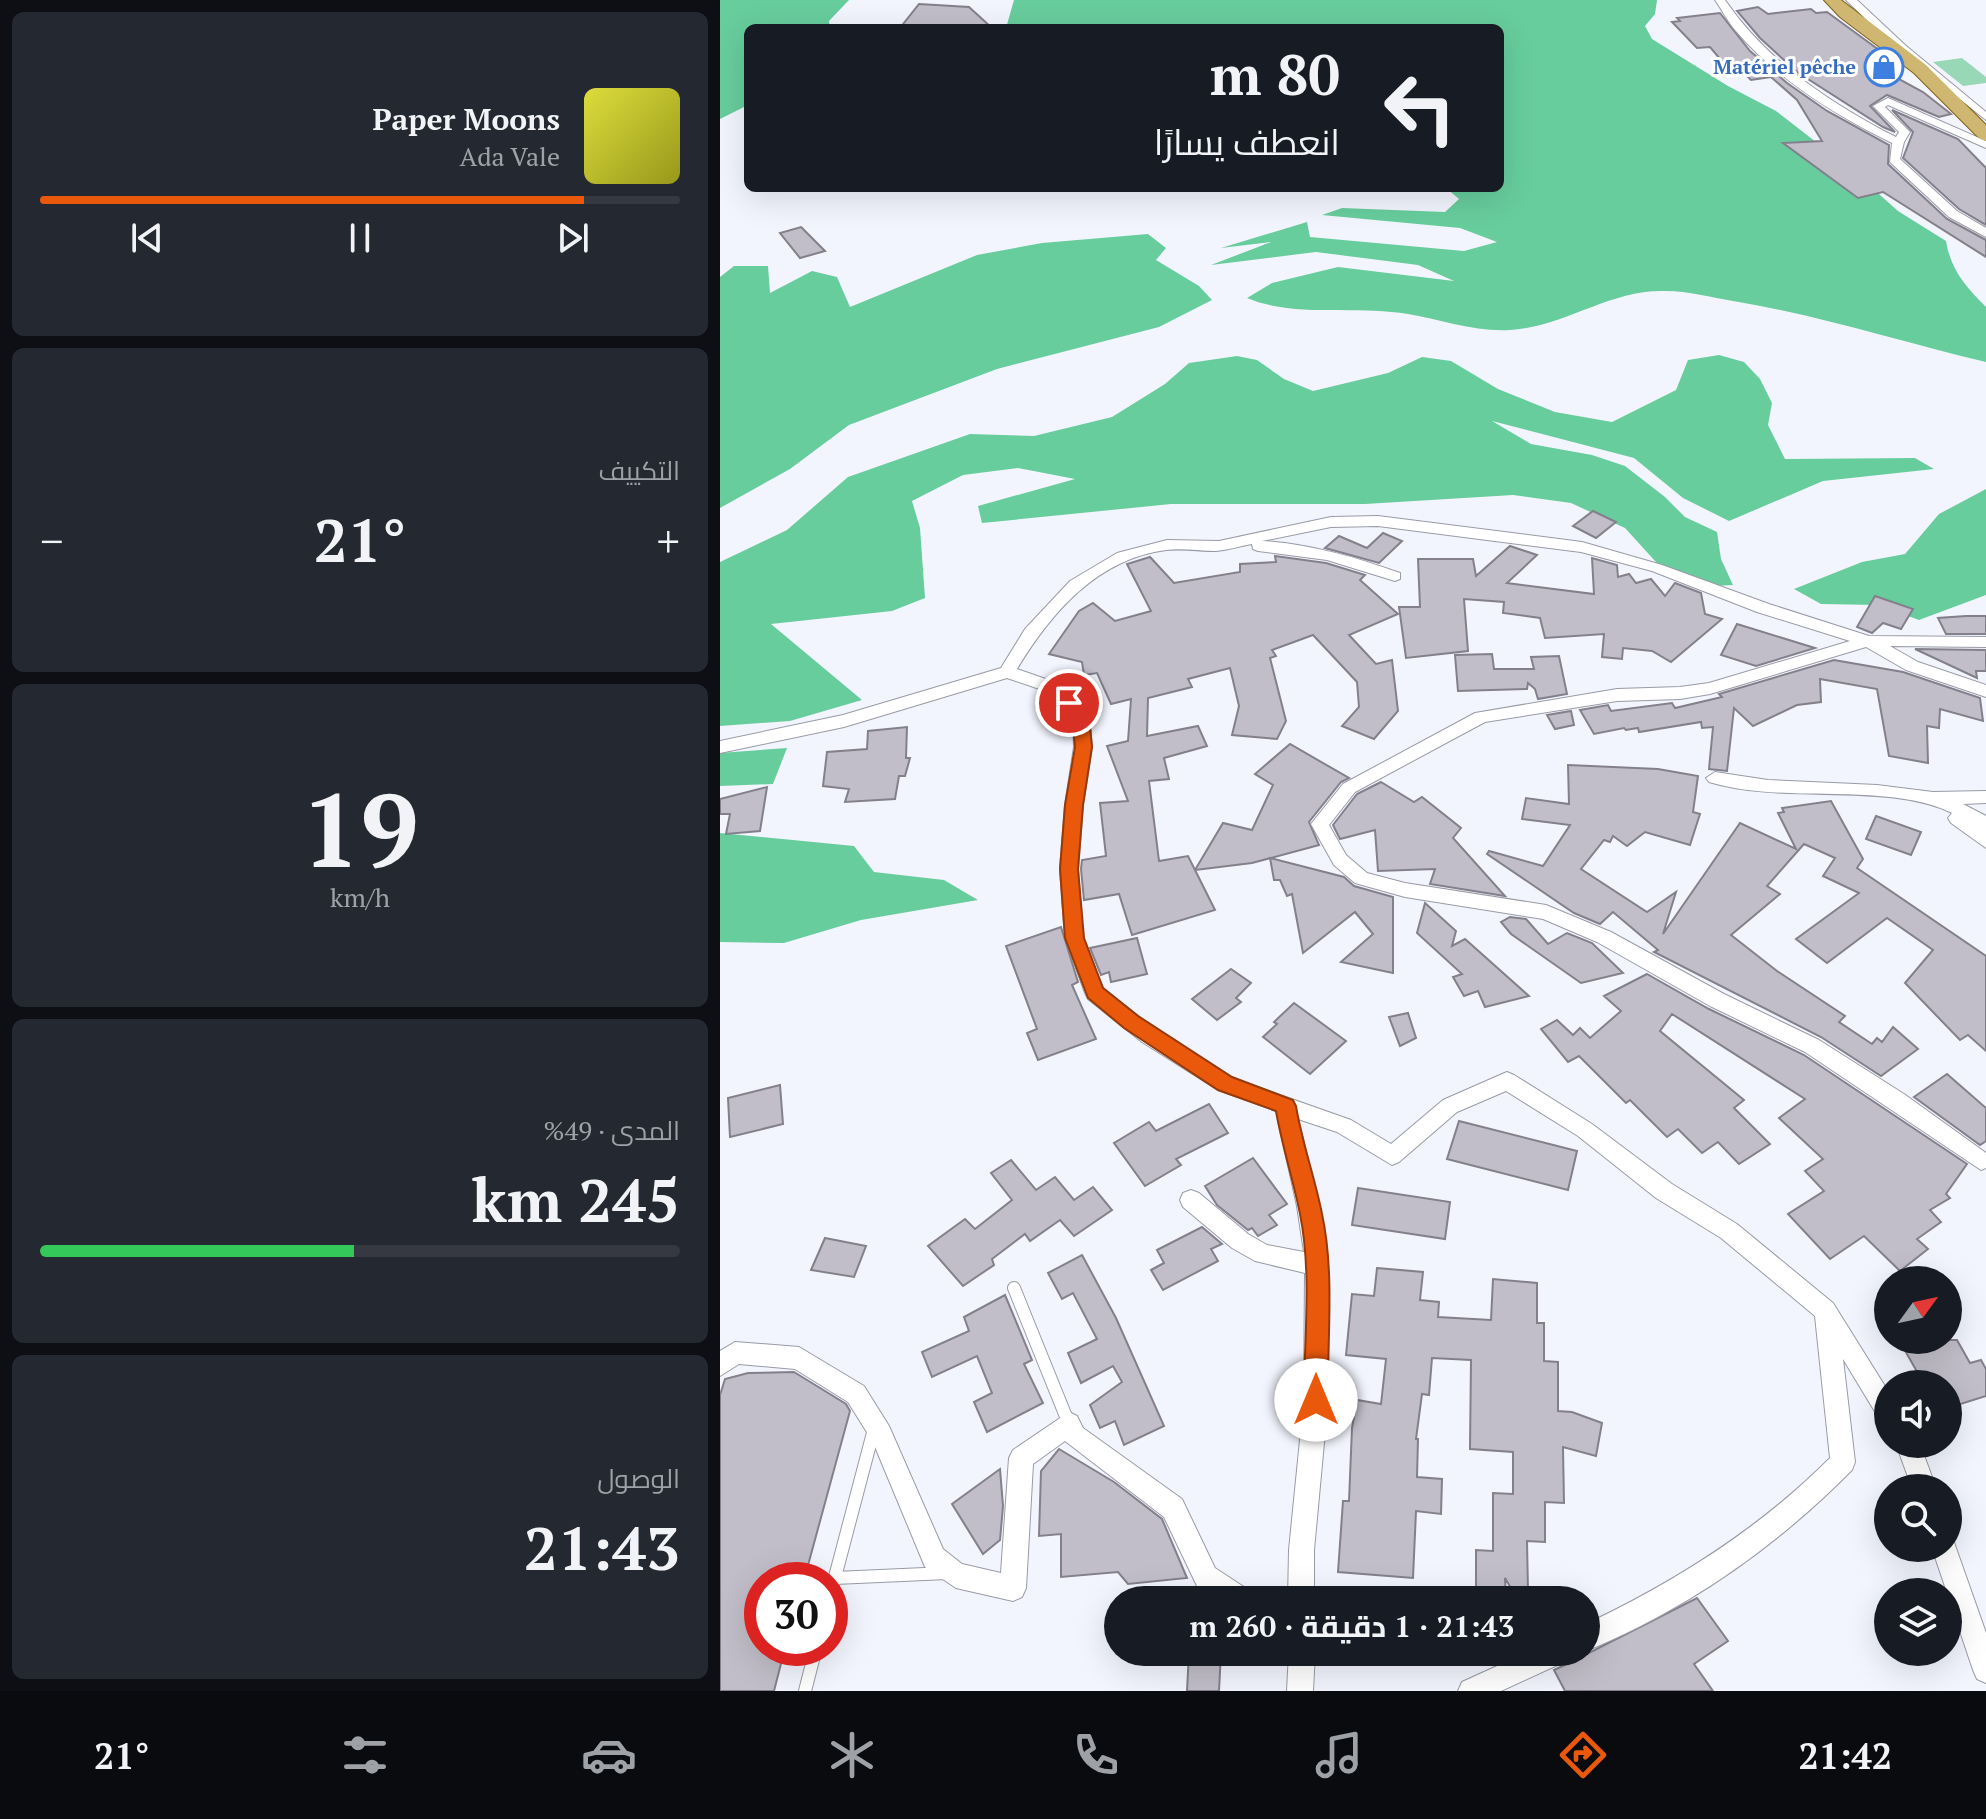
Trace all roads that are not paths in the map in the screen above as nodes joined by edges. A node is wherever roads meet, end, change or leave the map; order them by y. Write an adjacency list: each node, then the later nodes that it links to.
1 (1720, 0): 6 (street)
2 (1832, 0): 5 (main road)
3 (1851, 0): 4 (street)
4 (1986, 117)
5 (1986, 135)
6 (1898, 142): 7 (street); 8 (street)
7 (1986, 145)
8 (1986, 233)
9 (1219, 546): 10 (street); 11 (street); 13 (street)
10 (1395, 576)
11 (1868, 641): 12 (street); 14 (street); 22 (street)
12 (1986, 642)
13 (1007, 672): 15 (street); 21 (street)
14 (1986, 691)
15 (720, 747)
16 (1715, 778): 18 (street)
17 (1986, 797): 18 (street)
18 (1933, 798): 19 (street); 20 (street)
19 (1986, 824)
20 (1986, 841)
21 (1285, 1106): 24 (street); 26 (street)
22 (1981, 1161)
23 (1191, 1200): 24 (street)
24 (1316, 1265): 36 (street)
25 (1014, 1288): 30 (lane)
26 (1825, 1310): 28 (street); 37 (street)
27 (720, 1365): 29 (street)
28 (1874, 1389)
29 (875, 1424): 31 (lane); 33 (street)
30 (1069, 1424): 33 (street); 35 (street)
31 (839, 1562)
32 (1949, 1562): 41 (street)
33 (952, 1572): 34 (lane)
34 (848, 1577)
35 (1220, 1586)
36 (1301, 1586)
37 (1600, 1631)
38 (811, 1666): 42 (lane)
39 (1301, 1666): 43 (street)
40 (1526, 1666): 44 (street)
41 (1986, 1670)
42 (805, 1691)
43 (1300, 1691)
44 (1471, 1691)

